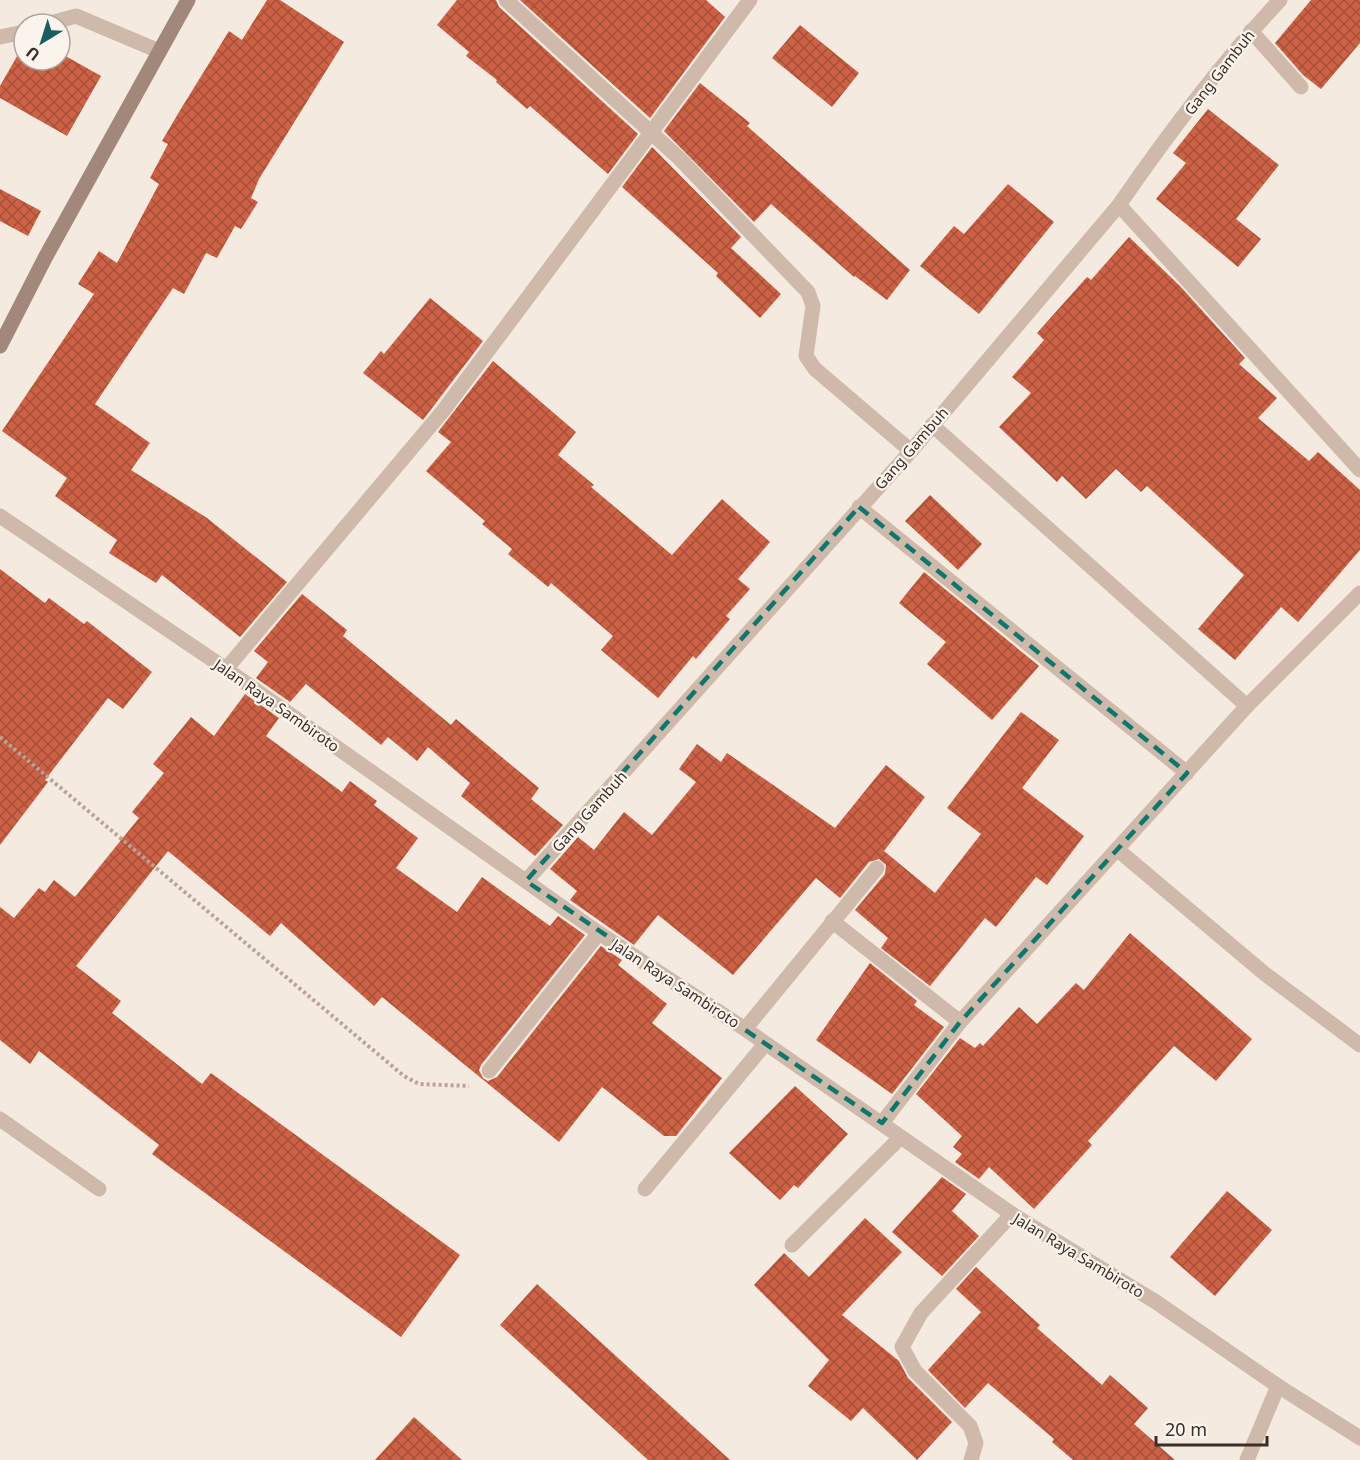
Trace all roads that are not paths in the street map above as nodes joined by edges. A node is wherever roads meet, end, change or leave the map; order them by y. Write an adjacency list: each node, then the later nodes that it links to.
1 (188, 0): 7 (main road)
2 (506, 0): 9 (street)
3 (1280, 0): 6 (street, Gang Gambuh)
4 (742, 3): 9 (street)
5 (72, 17): 7 (street)
6 (1251, 31): 8 (street); 10 (street, Gang Gambuh)
7 (159, 51): 11 (main road)
8 (1301, 87)
9 (652, 132): 13 (street); 18 (street)
10 (1119, 205): 12 (street, Gang Gambuh); 14 (street)
11 (0, 346)
12 (932, 425): 13 (street, Gang Gambuh); 19 (street)
13 (910, 451): 15 (street, Gang Gambuh)
14 (1360, 470)
15 (859, 507): 20 (street); 23 (street, Gang Gambuh)
16 (0, 516): 18 (street, Jalan Raya Sambiroto)
17 (1360, 593): 19 (street)
18 (226, 669): 23 (street, Jalan Raya Sambiroto)
19 (1247, 706): 20 (street)
20 (1187, 773): 21 (street)
21 (1118, 850): 26 (street); 29 (street)
22 (877, 868): 24 (street)
23 (526, 881): 25 (street, Jalan Raya Sambiroto)
24 (831, 921): 26 (street); 27 (street)
25 (599, 933): 27 (street, Jalan Raya Sambiroto); 30 (street)
26 (960, 1022): 32 (street)
27 (745, 1029): 28 (street, Jalan Raya Sambiroto)
28 (765, 1044): 32 (street, Jalan Raya Sambiroto); 35 (street)
29 (1360, 1045)
30 (489, 1071)
31 (0, 1119): 34 (street)
32 (882, 1123): 33 (street, Jalan Raya Sambiroto)
33 (901, 1137): 36 (street, Jalan Raya Sambiroto); 37 (street)
34 (99, 1189)
35 (645, 1189)
36 (1012, 1214): 38 (street, Jalan Raya Sambiroto); 40 (street)
37 (792, 1245)
38 (1278, 1386): 39 (street, Jalan Raya Sambiroto); 41 (street)
39 (1360, 1438)
40 (971, 1460)
41 (1247, 1460)

